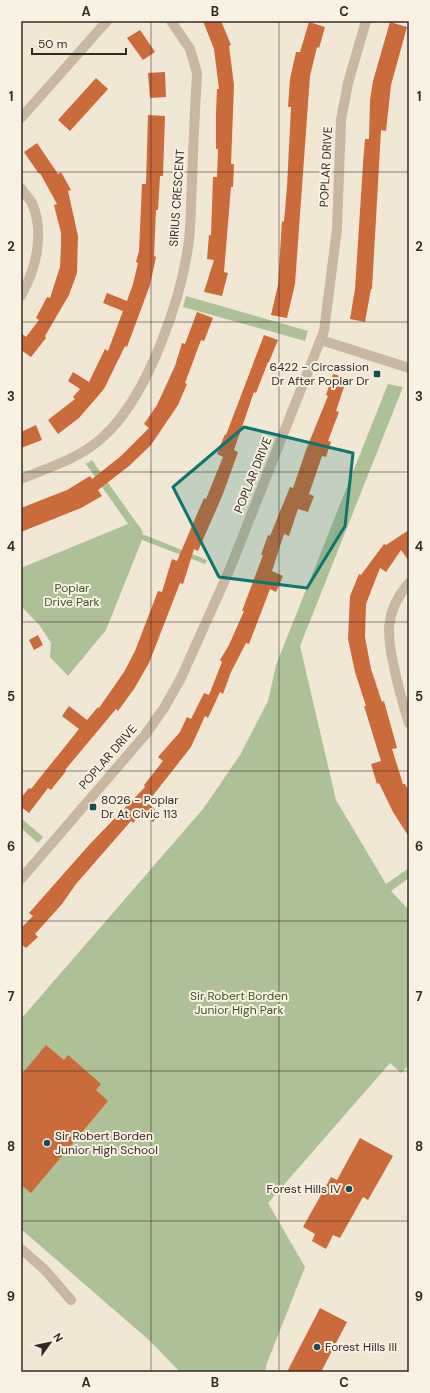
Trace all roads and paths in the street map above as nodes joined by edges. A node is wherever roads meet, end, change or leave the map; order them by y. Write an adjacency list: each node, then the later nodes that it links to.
1 (107, 21): 4 (street)
2 (171, 21): 9 (street, SIRIUS CRESCENT)
3 (366, 21): 7 (street, POPLAR DRIVE)
4 (21, 118)
5 (21, 188): 6 (street)
6 (21, 296)
7 (321, 340): 8 (street); 12 (street, POPLAR DRIVE)
8 (409, 368)
9 (21, 479)
10 (409, 583): 11 (street)
11 (409, 723)
12 (21, 879)
13 (21, 1249): 14 (street)
14 (71, 1300)

